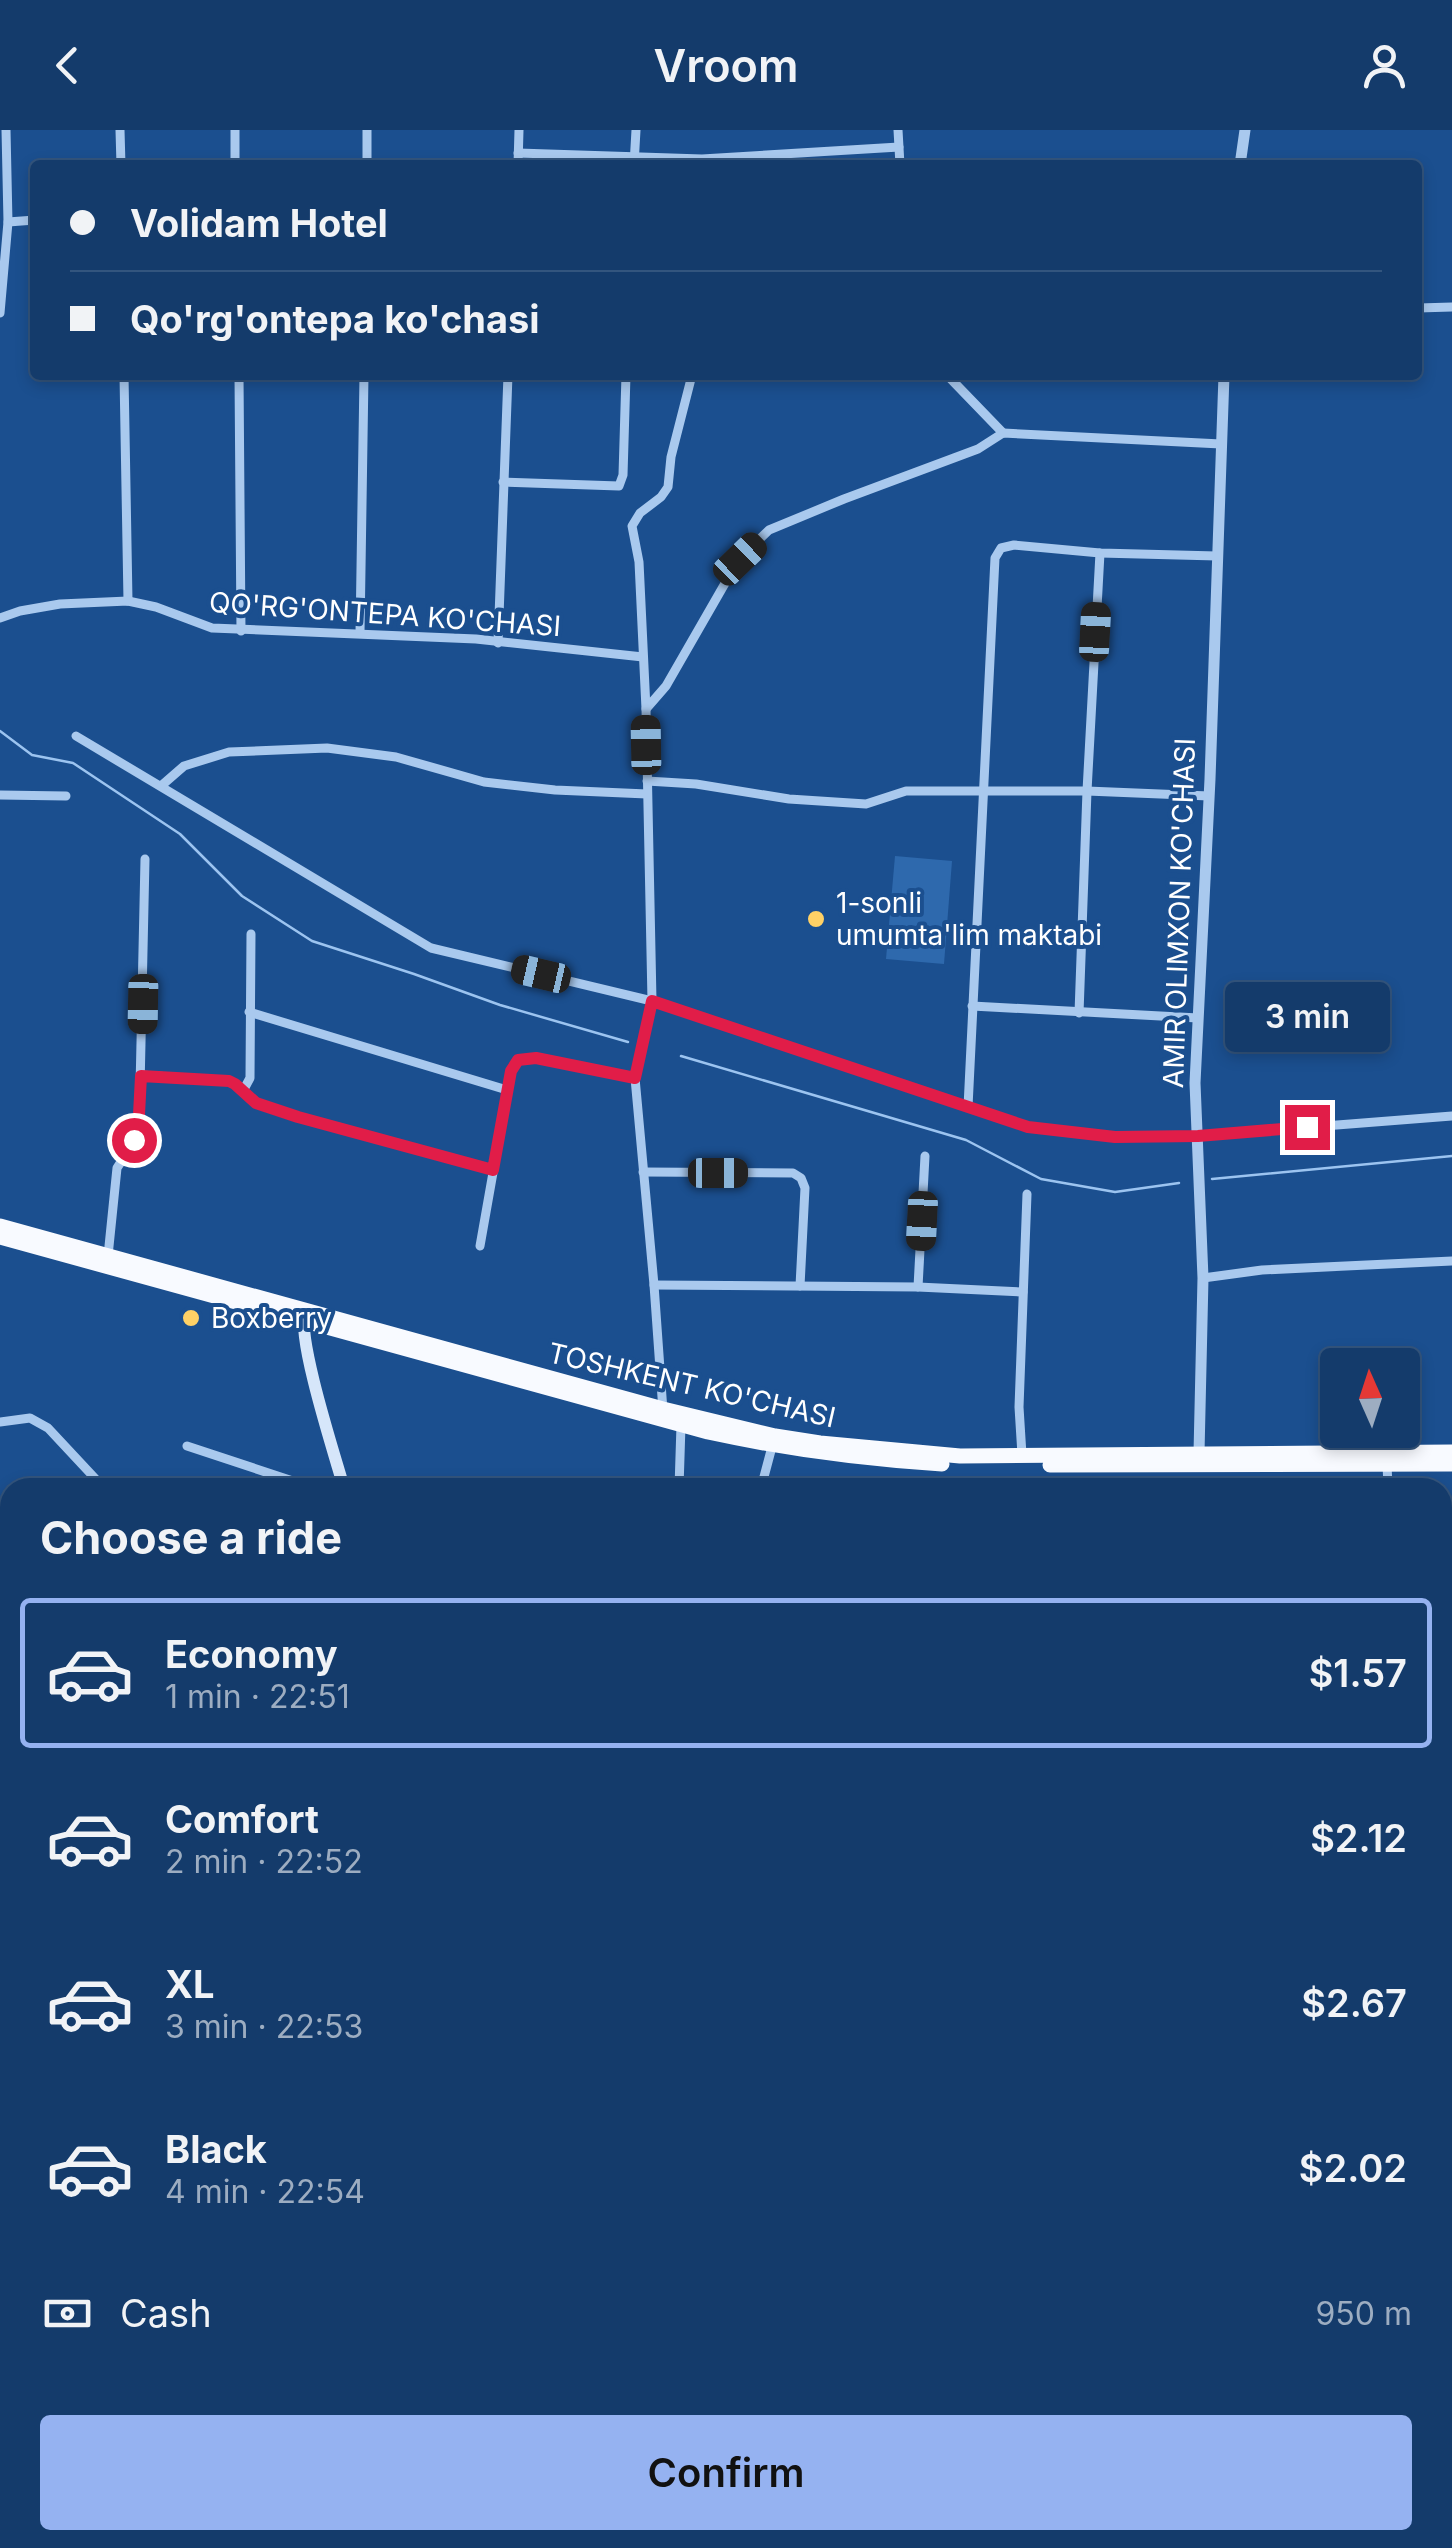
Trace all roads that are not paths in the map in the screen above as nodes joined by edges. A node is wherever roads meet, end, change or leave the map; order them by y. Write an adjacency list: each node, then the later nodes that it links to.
1 (6, 130): 20 (street)
2 (120, 130): 11 (street)
3 (235, 130): 12 (street)
4 (367, 130): 13 (street)
5 (519, 130): 10 (street)
6 (636, 130): 15 (street)
7 (898, 130): 9 (street)
8 (1245, 130): 18 (street)
9 (899, 147): 16 (street); 17 (street)
10 (518, 153): 14 (street); 15 (street)
11 (121, 160)
12 (236, 160)
13 (367, 160)
14 (518, 160)
15 (634, 160)
16 (728, 160)
17 (900, 160)
18 (1241, 160)
19 (30, 220): 20 (street)
20 (8, 222): 23 (street)
21 (1452, 307): 22 (street)
22 (1422, 308)
23 (0, 313)
24 (124, 380): 37 (street)
25 (239, 380): 39 (street)
26 (364, 380): 40 (street)
27 (508, 380): 34 (street)
28 (626, 380): 34 (street)
29 (691, 380): 42 (street)
30 (952, 380): 32 (street)
31 (1224, 380): 33 (street, AMIR OLIMXON KO'CHASI)
32 (1003, 433): 33 (street); 43 (street)
33 (1221, 444): 36 (street, AMIR OLIMXON KO'CHASI)
34 (503, 482): 41 (street)
35 (1100, 553): 36 (street); 47 (street); 48 (street)
36 (1217, 556): 52 (street, AMIR OLIMXON KO'CHASI)
37 (128, 601): 38 (street, QO'RG'ONTEPA KO'CHASI); 39 (street, QO'RG'ONTEPA KO'CHASI)
38 (0, 618)
39 (241, 630): 40 (street, QO'RG'ONTEPA KO'CHASI)
40 (360, 633): 41 (street, QO'RG'ONTEPA KO'CHASI)
41 (498, 644): 42 (street, QO'RG'ONTEPA KO'CHASI)
42 (643, 657): 43 (street)
43 (646, 708): 45 (street)
44 (76, 736): 46 (street)
45 (647, 781): 47 (street); 49 (street)
46 (161, 786): 49 (street); 55 (street)
47 (986, 791): 48 (street); 56 (street)
48 (1086, 791): 52 (street); 58 (street)
49 (647, 794): 55 (street)
50 (0, 795): 51 (street)
51 (66, 796)
52 (1209, 796): 59 (street, AMIR OLIMXON KO'CHASI)
53 (146, 860): 60 (street)
54 (250, 934): 57 (street)
55 (652, 1001): 61 (street); 64 (street)
56 (972, 1006): 58 (street); 64 (street)
57 (249, 1012): 62 (street); 63 (street)
58 (1079, 1013): 59 (street)
59 (1198, 1018): 66 (street, AMIR OLIMXON KO'CHASI)
60 (141, 1076): 63 (street); 74 (street)
61 (635, 1078): 62 (street); 69 (street)
62 (508, 1090): 68 (street)
63 (243, 1092): 68 (street)
64 (968, 1107): 66 (street)
65 (1452, 1116): 66 (street)
66 (1198, 1136): 76 (street, AMIR OLIMXON KO'CHASI)
67 (926, 1156): 79 (street)
68 (493, 1170): 73 (street)
69 (643, 1172): 77 (street); 78 (street)
70 (1026, 1194): 80 (street)
71 (0, 1226): 74 (highway, TOSHKENT KO'CHASI)
72 (0, 1237): 81 (highway, TOSHKENT KO'CHASI)
73 (480, 1246)
74 (108, 1256): 81 (highway, TOSHKENT KO'CHASI)
75 (1452, 1261): 76 (street)
76 (1204, 1278): 89 (street, AMIR OLIMXON KO'CHASI)
77 (654, 1285): 78 (street); 82 (street)
78 (800, 1286): 79 (street)
79 (918, 1286): 80 (street)
80 (1023, 1292): 88 (street)
81 (304, 1317): 82 (highway, TOSHKENT KO'CHASI); 94 (main road)
82 (663, 1415): 84 (highway, TOSHKENT KO'CHASI); 85 (highway, TOSHKENT KO'CHASI)
83 (0, 1422): 92 (street)
84 (680, 1425): 85 (highway, TOSHKENT KO'CHASI); 95 (street)
85 (773, 1441): 88 (highway, TOSHKENT KO'CHASI); 89 (highway, TOSHKENT KO'CHASI); 96 (street)
86 (187, 1446): 93 (street)
87 (1452, 1452): 89 (highway, TOSHKENT KO'CHASI)
88 (1022, 1455): 89 (highway, TOSHKENT KO'CHASI)
89 (1199, 1459): 90 (highway, TOSHKENT KO'CHASI)
90 (1386, 1464): 91 (highway, TOSHKENT KO'CHASI); 97 (street)
91 (1452, 1464)
92 (95, 1478)
93 (284, 1478)
94 (341, 1478)
95 (679, 1478)
96 (764, 1478)
97 (1387, 1478)

